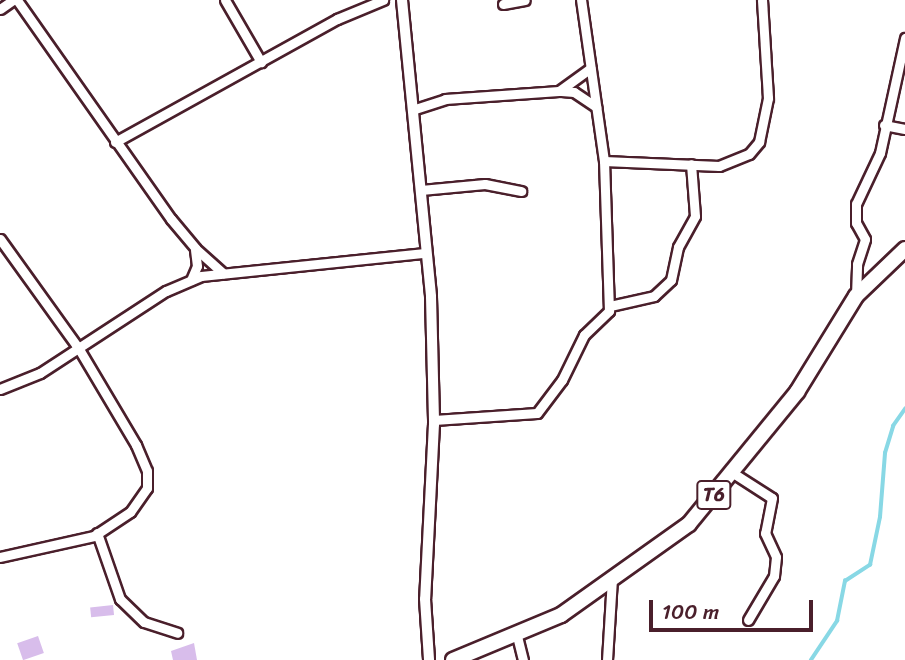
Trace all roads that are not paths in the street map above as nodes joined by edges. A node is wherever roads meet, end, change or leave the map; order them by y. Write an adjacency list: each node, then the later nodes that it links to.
1 (15, 0): 9 (street); 18 (street)
2 (225, 0): 11 (street)
3 (383, 0): 11 (street)
4 (402, 0): 15 (street)
5 (525, 0): 8 (street)
6 (581, 0): 12 (street)
7 (762, 0): 20 (street)
8 (503, 4)
9 (0, 9)
10 (905, 38): 16 (street)
11 (261, 62): 18 (street)
12 (591, 68): 13 (street); 14 (street)
13 (559, 91): 14 (street); 15 (street)
14 (596, 107): 19 (street)
15 (412, 110): 21 (street)
16 (884, 125): 17 (street); 29 (street)
17 (905, 129)
18 (115, 142): 24 (street)
19 (604, 161): 20 (street); 30 (street)
20 (691, 164): 30 (street)
21 (421, 190): 22 (street); 26 (street)
22 (521, 191)
23 (0, 239): 31 (street)
24 (194, 248): 27 (street); 28 (street)
25 (905, 249): 29 (highway, T6)
26 (425, 253): 27 (street); 33 (street)
27 (223, 273): 28 (street)
28 (190, 279): 31 (street)
29 (856, 296): 34 (highway, T6)
30 (610, 306): 33 (street)
31 (79, 349): 32 (street); 35 (street)
32 (0, 389)
33 (434, 420): 41 (street)
34 (733, 473): 37 (highway, T6); 38 (street)
35 (97, 533): 36 (street); 39 (street)
36 (0, 557)
37 (612, 579): 40 (highway, T6); 44 (street)
38 (748, 620)
39 (177, 633)
40 (517, 636): 42 (highway, T6); 43 (street)
41 (429, 660)
42 (453, 660)
43 (523, 660)
44 (607, 660)

